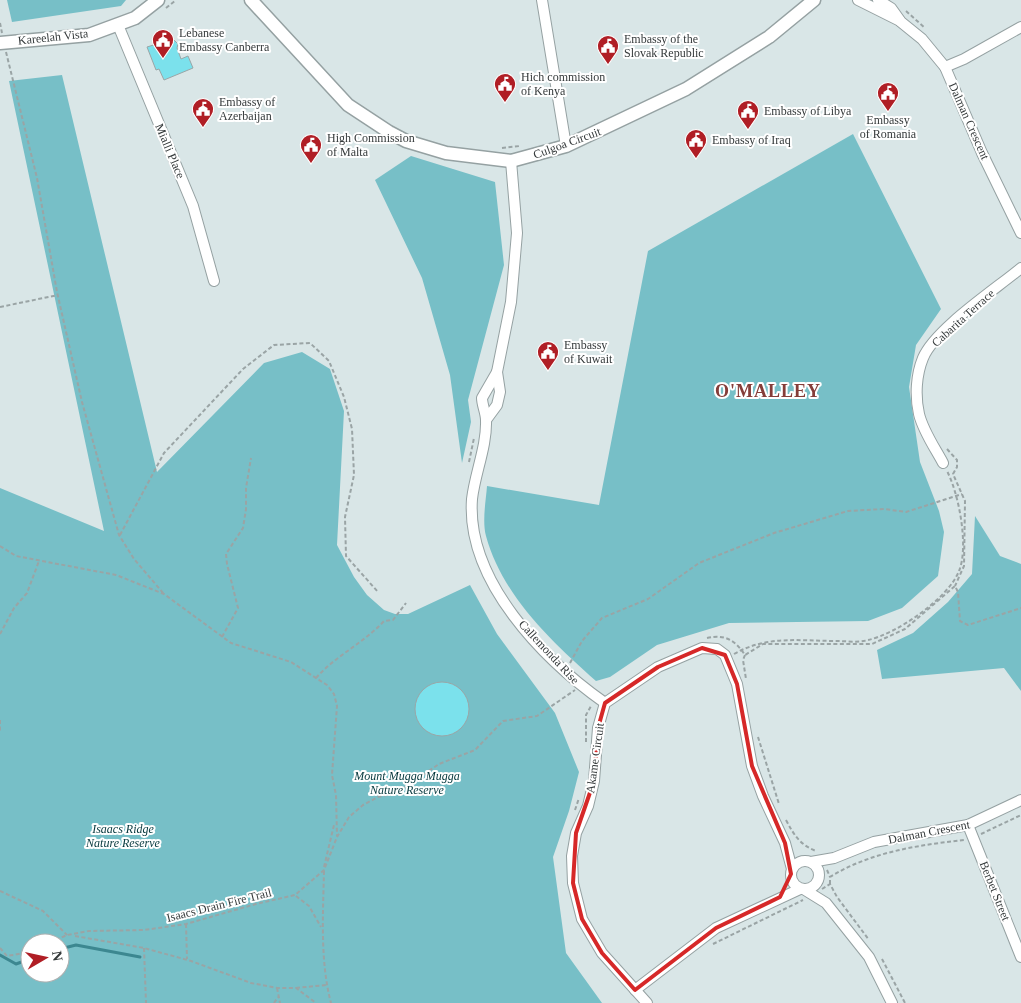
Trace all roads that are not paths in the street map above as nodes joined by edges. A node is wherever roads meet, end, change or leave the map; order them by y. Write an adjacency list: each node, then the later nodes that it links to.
1 (158, 0): 8 (street, Kareelah Vista)
2 (251, 0): 13 (street, Culgoa Circuit)
3 (542, 0): 12 (street)
4 (814, 0): 12 (street, Culgoa Circuit)
5 (858, 0): 7 (street, Dalman Crescent)
6 (878, 0): 7 (street, Dalman Crescent)
7 (901, 22): 11 (street, Dalman Crescent)
8 (118, 25): 10 (street, Kareelah Vista); 16 (street, Mialli Place)
9 (1021, 27): 11 (street)
10 (2, 42)
11 (945, 67): 14 (street, Dalman Crescent)
12 (566, 146): 13 (street, Culgoa Circuit)
13 (506, 160): 17 (street, Callemonda Rise)
14 (1021, 233)
15 (1021, 268): 19 (street, Cabarita Terrace)
16 (214, 281)
17 (497, 372): 18 (street, Callemonda Rise); 18 (street, Callemonda Rise)
18 (486, 420): 20 (street, Callemonda Rise)
19 (943, 462)
20 (605, 704): 23 (street); 28 (street, Akame Circuit)
21 (1021, 800): 22 (street, Dalman Crescent)
22 (968, 825): 25 (street, Dalman Crescent); 27 (street, Berbet Street)
23 (785, 843): 24 (street); 25 (street)
24 (791, 874): 25 (street); 25 (street); 26 (street)
25 (817, 878): 26 (street, Dalman Crescent); 30 (street)
26 (780, 897): 28 (street, Dalman Crescent)
27 (1021, 956)
28 (635, 990): 29 (street, Akame Circuit)
29 (647, 1003)
30 (892, 1003)

